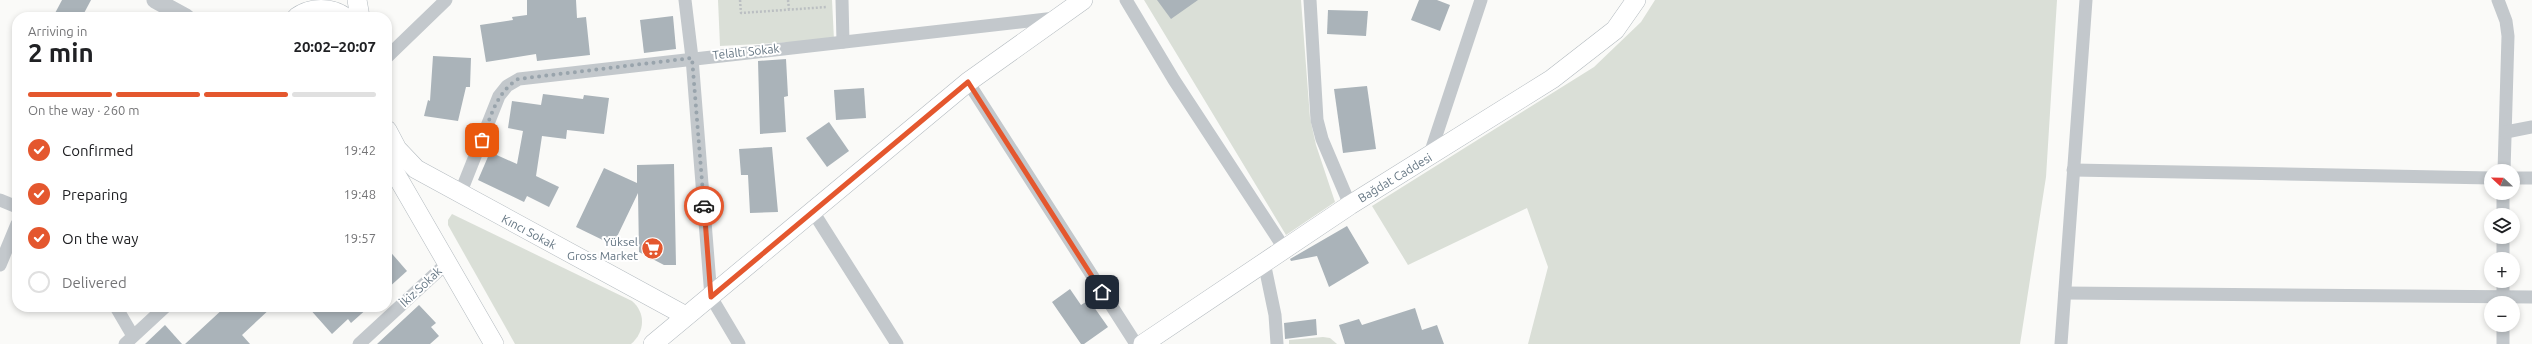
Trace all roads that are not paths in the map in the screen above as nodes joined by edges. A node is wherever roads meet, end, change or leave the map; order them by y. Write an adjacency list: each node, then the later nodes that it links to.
1 (155, 0): 13 (street)
2 (357, 0): 16 (main road)
3 (446, 0): 19 (street)
4 (685, 0): 20 (street)
5 (1083, 0): 17 (main road)
6 (1126, 0): 38 (street)
7 (1310, 0): 35 (street)
8 (1481, 0): 25 (street)
9 (1636, 0): 25 (main road, Bağdat Caddesi)
10 (2086, 0): 28 (street)
11 (2498, 0): 23 (street)
12 (842, 3): 18 (street)
13 (177, 12)
14 (300, 12): 15 (main road)
15 (333, 12)
16 (359, 12)
17 (1058, 18): 18 (street, Telaltı Sokak); 21 (main road)
18 (843, 42): 20 (street, Telaltı Sokak)
19 (392, 52)
20 (692, 58): 32 (street, Telaltı Sokak); 44 (street)
21 (968, 82): 36 (main road); 57 (street)
22 (2532, 127): 23 (street)
23 (2506, 132): 26 (street)
24 (392, 140): 32 (main road, Kıncı Sokak)
25 (1429, 157): 35 (main road, Bağdat Caddesi)
26 (2504, 164)
27 (392, 168): 40 (main road)
28 (2073, 170): 29 (street); 42 (street)
29 (2484, 178)
30 (2520, 178): 31 (street)
31 (2532, 178)
32 (460, 194): 49 (main road, Kıncı Sokak)
33 (0, 200): 34 (street)
34 (12, 205)
35 (1350, 205): 38 (main road, Bağdat Caddesi)
36 (812, 210): 44 (main road); 56 (street)
37 (12, 236): 41 (street)
38 (1284, 248): 39 (main road, Bağdat Caddesi)
39 (1264, 262): 58 (main road, Bağdat Caddesi); 59 (street)
40 (447, 263): 52 (street, İkiz Sokak); 53 (main road)
41 (0, 265)
42 (2065, 292): 46 (street); 60 (street)
43 (2532, 296): 45 (street)
44 (711, 297): 49 (main road); 55 (street)
45 (2520, 298)
46 (2484, 300)
47 (118, 312): 51 (street)
48 (160, 312): 51 (street)
49 (686, 316): 54 (main road)
50 (2503, 332): 61 (street)
51 (129, 340)
52 (359, 344)
53 (494, 344)
54 (653, 344)
55 (739, 344)
56 (897, 344)
57 (1136, 344)
58 (1143, 344)
59 (1277, 344)
60 (2061, 344)
61 (2503, 344)

